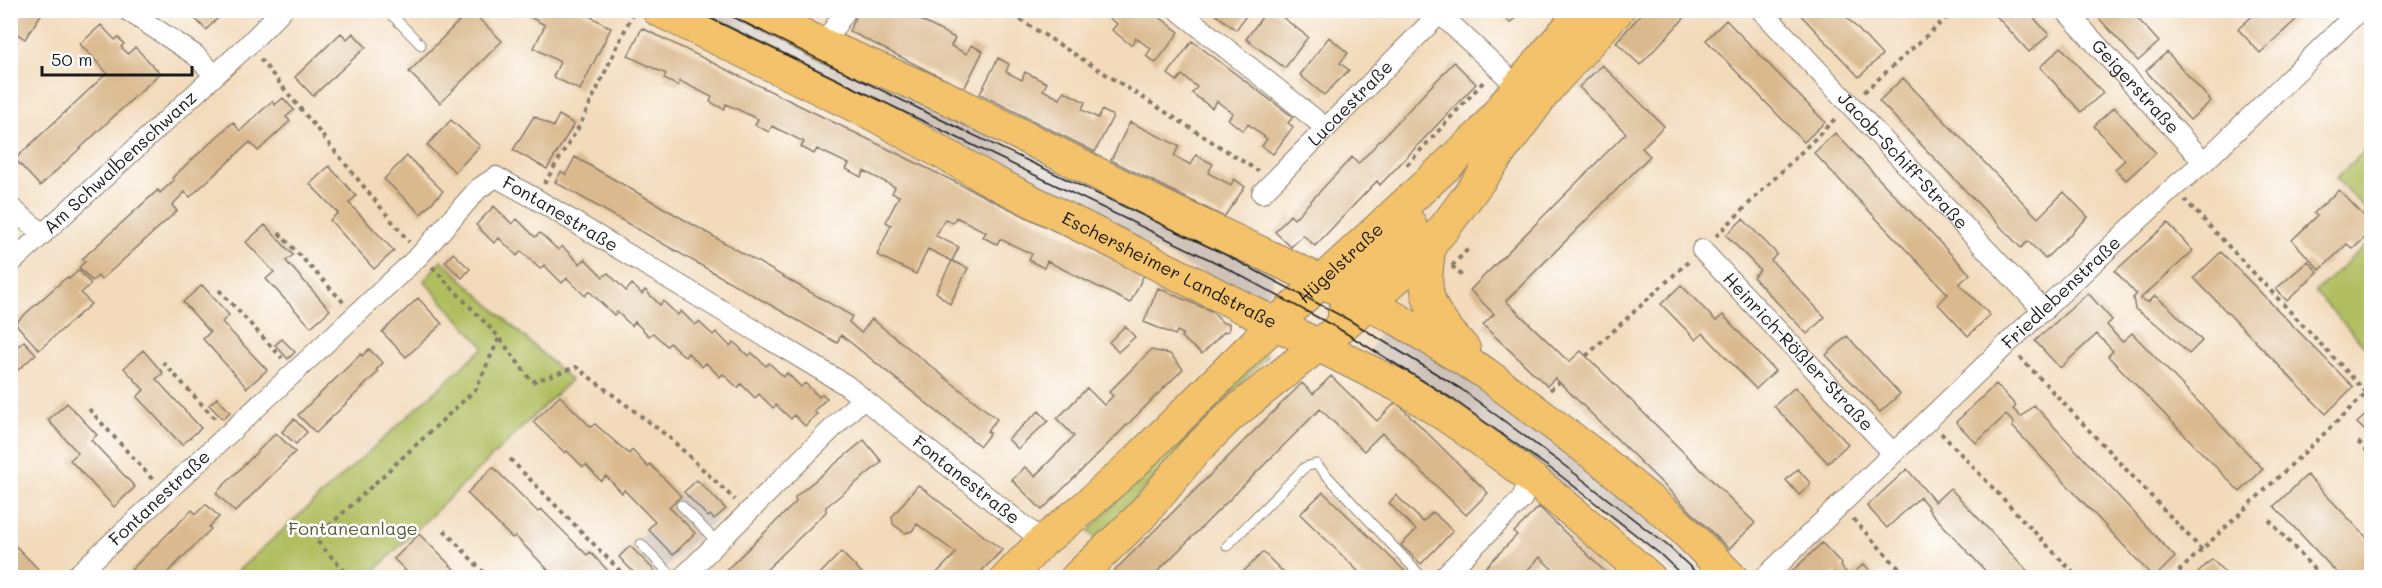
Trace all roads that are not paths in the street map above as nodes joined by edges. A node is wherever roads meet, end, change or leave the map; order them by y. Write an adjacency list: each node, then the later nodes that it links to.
1 (127, 10): 16 (street)
2 (282, 10): 16 (street, Am Schwalbenschwanz)
3 (387, 10): 14 (lane)
4 (754, 10): 15 (main road)
5 (846, 10): 15 (street)
6 (1178, 10): 18 (street)
7 (1583, 10): 17 (main road, Hügelstraße)
8 (1618, 10): 25 (main road)
9 (1761, 10): 30 (street, Jacob-Schiff-Straße)
10 (2065, 10): 20 (street, Geigerstraße)
11 (2360, 10): 20 (street, Friedlebenstraße)
12 (1437, 12): 17 (street); 18 (street, Lucaestraße)
13 (645, 13): 31 (main road, Eschersheimer Landstraße)
14 (422, 45)
15 (823, 45): 26 (main road)
16 (215, 75): 23 (street, Am Schwalbenschwanz)
17 (1507, 77): 19 (main road, Hügelstraße)
18 (1326, 128): 21 (street, Lucaestraße)
19 (1482, 134): 28 (main road, Hügelstraße); 29 (main road)
20 (2204, 162): 30 (street, Friedlebenstraße)
21 (1268, 187)
22 (10, 207): 23 (street)
23 (43, 234): 27 (street, Am Schwalbenschwanz)
24 (1702, 250): 36 (street, Heinrich-Rößler-Straße)
25 (1441, 256): 29 (main road); 33 (main road)
26 (1277, 260): 28 (main road); 31 (main road)
27 (10, 264)
28 (1323, 281): 29 (main road); 31 (main road, Hügelstraße)
29 (1360, 299): 32 (main road); 33 (main road)
30 (2044, 311): 36 (street, Friedlebenstraße)
31 (1284, 322): 32 (main road, Eschersheimer Landstraße); 35 (main road); 39 (main road, Hügelstraße)
32 (1330, 336): 35 (main road); 37 (main road, Eschersheimer Landstraße)
33 (1485, 373): 54 (main road)
34 (862, 399): 40 (street, Fontanestraße); 41 (street); 45 (street, Fontanestraße)
35 (1229, 417): 44 (main road)
36 (1893, 453): 55 (street, Friedlebenstraße)
37 (1525, 474): 52 (street); 53 (main road, Eschersheimer Landstraße)
38 (681, 505): 41 (lane)
39 (1084, 508): 40 (main road, Hügelstraße); 44 (main road)
40 (1043, 541): 48 (main road, Hügelstraße); 49 (main road)
41 (717, 542): 47 (street)
42 (641, 544): 46 (lane)
43 (1227, 546): 51 (lane)
44 (1102, 554): 50 (main road)
45 (74, 578)
46 (674, 578)
47 (682, 578)
48 (1007, 578)
49 (1057, 578)
50 (1076, 578)
51 (1423, 578)
52 (1442, 578)
53 (1650, 578)
54 (1732, 578)
55 (1764, 578)

